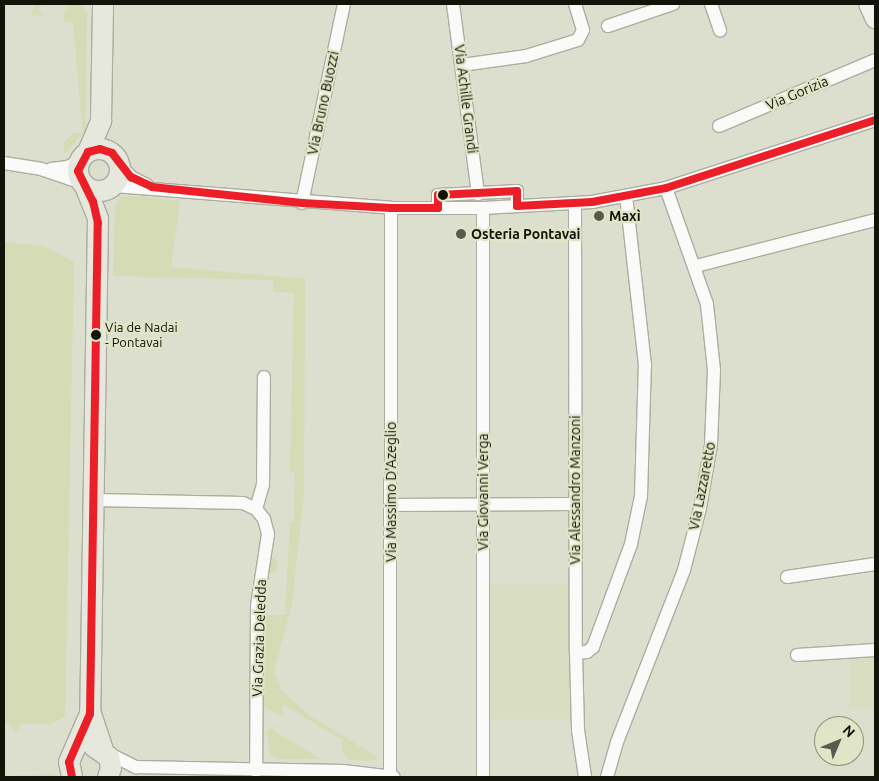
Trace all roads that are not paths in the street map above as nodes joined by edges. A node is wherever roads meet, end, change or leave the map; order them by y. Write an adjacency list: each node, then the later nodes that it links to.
1 (103, 4): 14 (main road)
2 (344, 4): 26 (street, Via Bruno Buozzi)
3 (454, 4): 12 (street, Via Achille Grandi)
4 (575, 4): 12 (street)
5 (673, 4): 9 (street)
6 (711, 4): 10 (street)
7 (868, 4): 8 (street)
8 (875, 19)
9 (608, 26)
10 (720, 30)
11 (875, 60): 15 (street, Via Gorizia)
12 (462, 65): 24 (street, Via Achille Grandi)
13 (875, 120): 23 (street)
14 (100, 124): 16 (main road); 17 (main road)
15 (719, 126)
16 (85, 155): 17 (main road); 19 (street); 20 (main road)
17 (116, 159): 21 (main road); 22 (street)
18 (4, 163): 19 (street)
19 (41, 169): 20 (street)
20 (84, 184): 21 (main road); 32 (main road)
21 (112, 187): 22 (street); 32 (main road)
22 (152, 187): 26 (street)
23 (666, 188): 25 (street); 34 (street, Via Lazzaretto)
24 (478, 194): 28 (street); 30 (street)
25 (626, 196): 27 (street); 44 (street)
26 (302, 203): 29 (street)
27 (575, 203): 28 (street); 38 (street, Via Alessandro Manzoni)
28 (517, 206): 31 (street)
29 (391, 208): 30 (street); 39 (street, Via Massimo D'Azeglio)
30 (438, 208): 31 (street)
31 (483, 208): 37 (street, Via Giovanni Verga)
32 (98, 219): 36 (main road)
33 (875, 220): 34 (street)
34 (696, 266): 55 (street, Via Lazzaretto)
35 (264, 377): 40 (street)
36 (94, 500): 40 (street); 46 (main road)
37 (483, 504): 38 (street); 39 (street); 53 (street, Via Giovanni Verga)
38 (575, 504): 44 (street, Via Alessandro Manzoni)
39 (391, 505): 51 (street, Via Massimo D'Azeglio)
40 (256, 509): 50 (street, Via Grazia Deledda)
41 (875, 564): 42 (street)
42 (787, 576)
43 (875, 650): 45 (street)
44 (576, 652): 54 (street, Via Alessandro Manzoni)
45 (797, 655)
46 (90, 714): 47 (main road); 49 (main road)
47 (104, 751): 48 (street); 49 (main road); 52 (main road)
48 (133, 767): 50 (street); 52 (street)
49 (72, 768)
50 (256, 771): 51 (street)
51 (392, 776)
52 (110, 777)
53 (483, 777)
54 (585, 777)
55 (607, 777)

